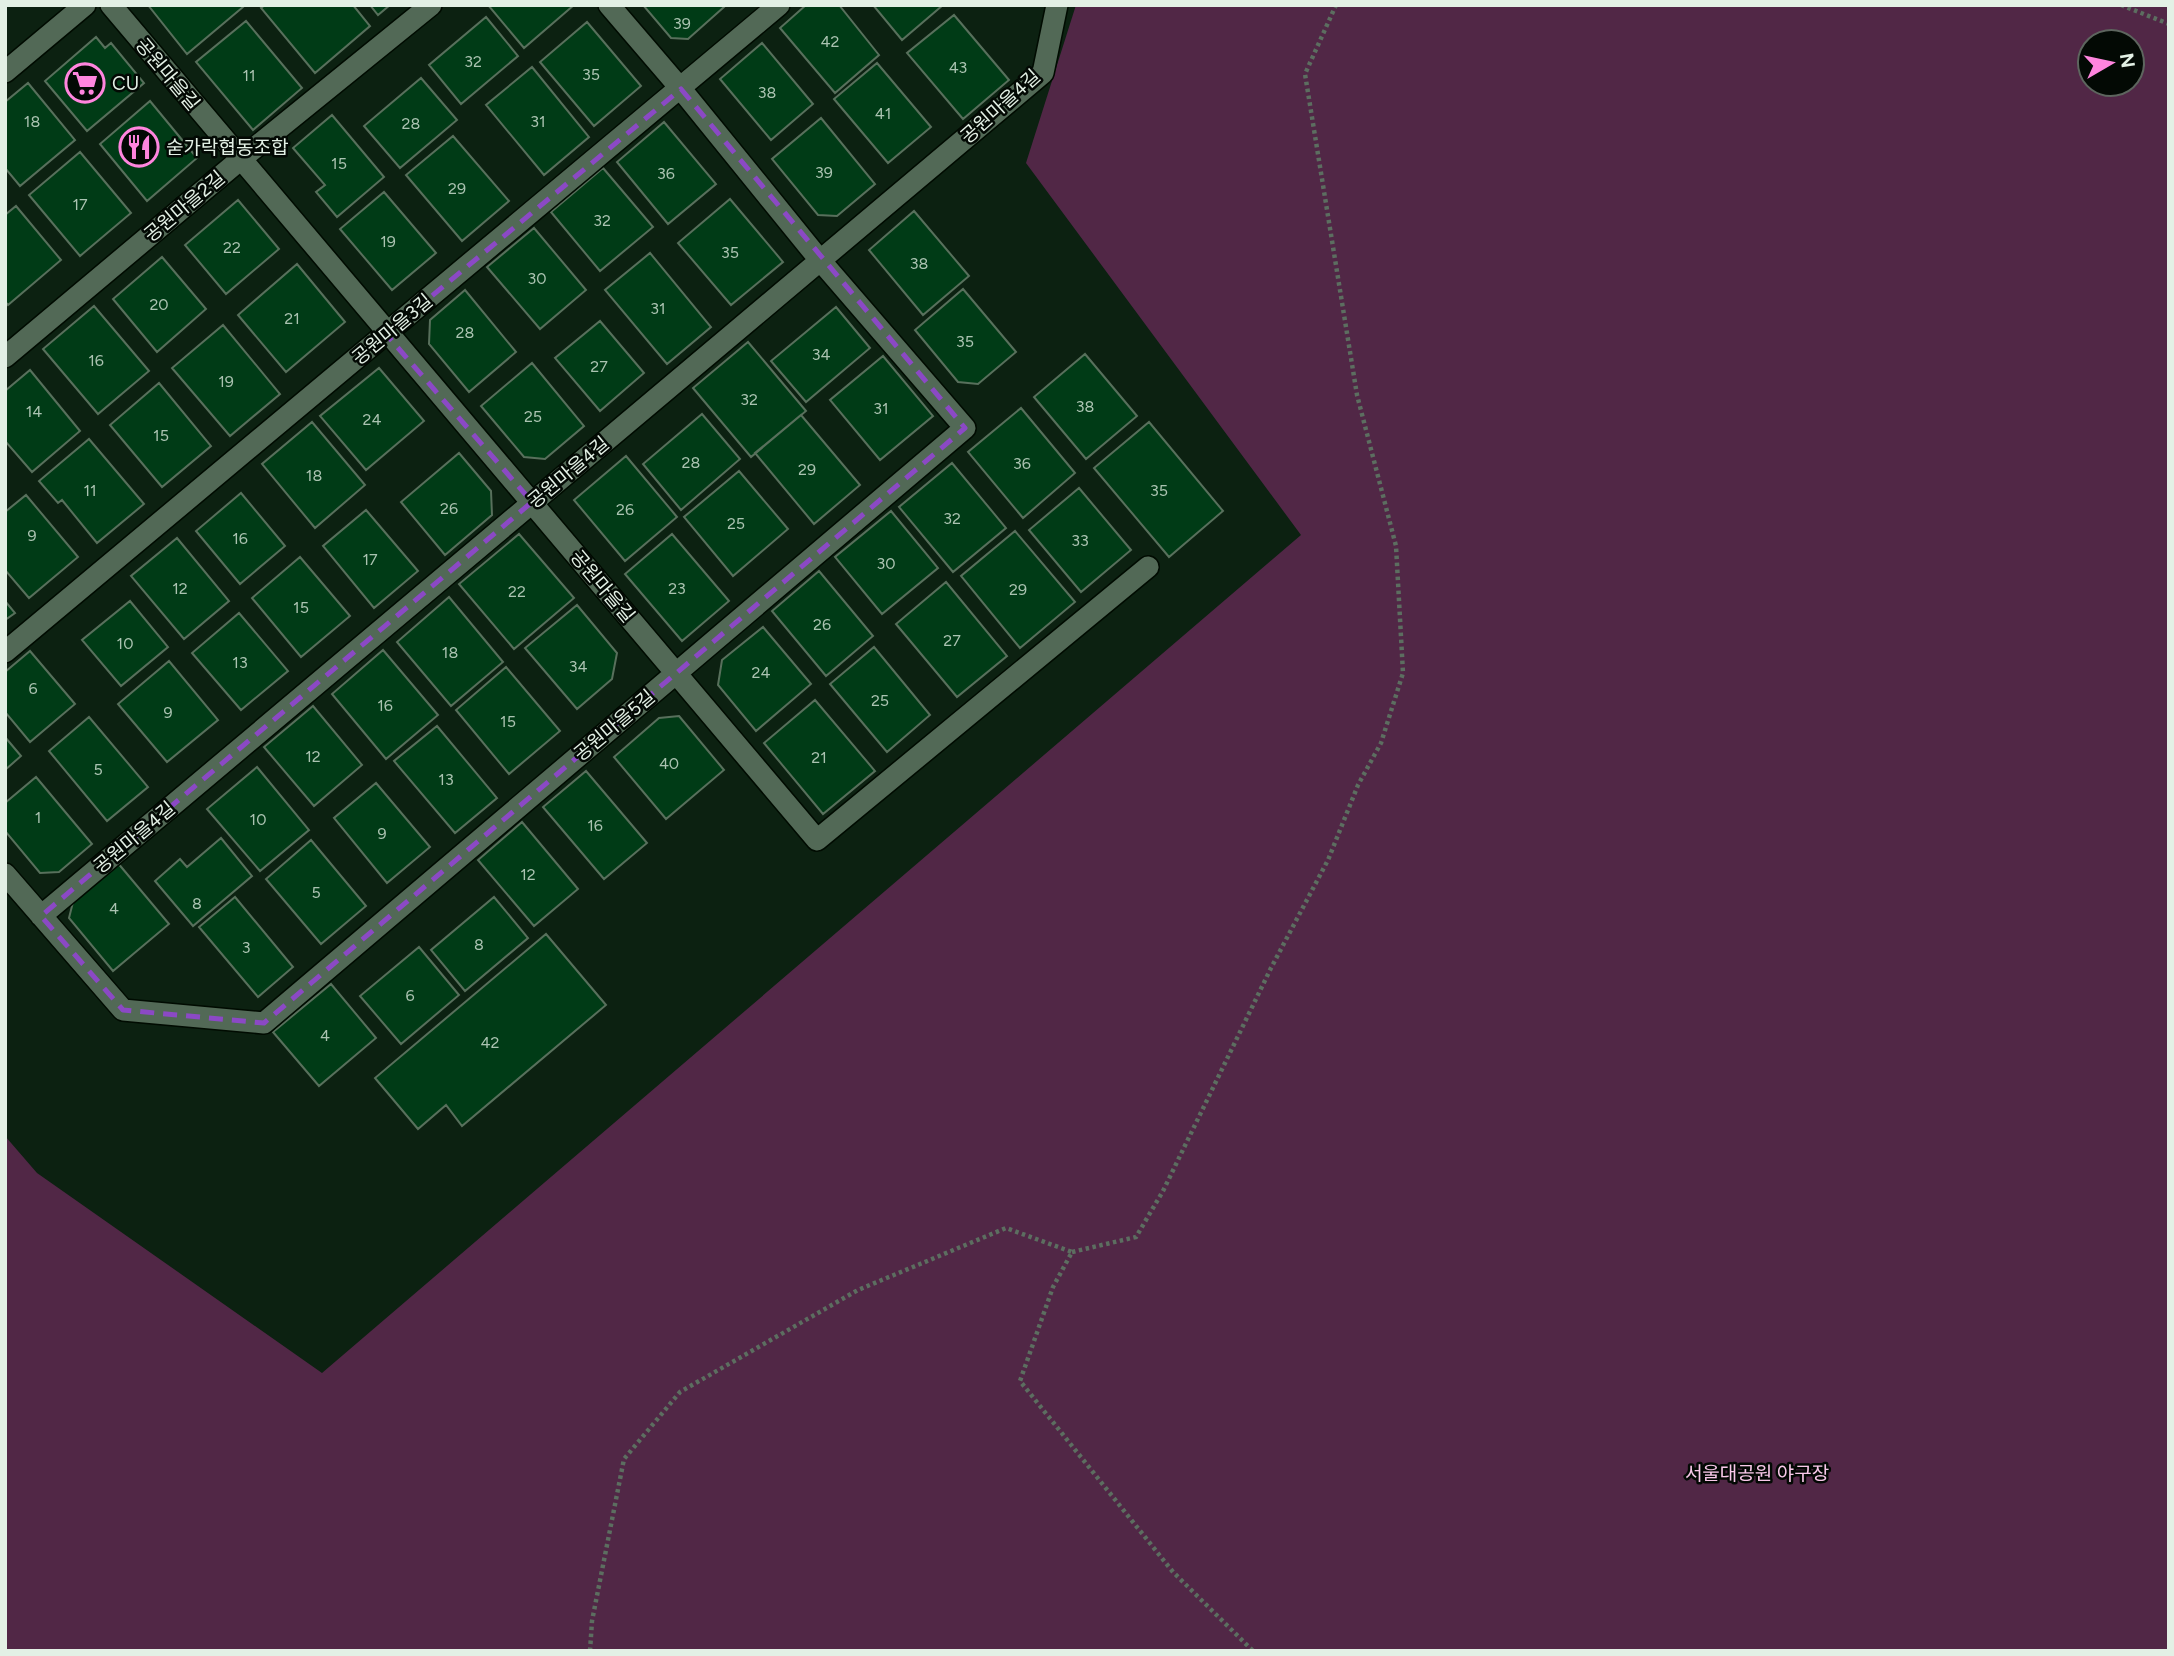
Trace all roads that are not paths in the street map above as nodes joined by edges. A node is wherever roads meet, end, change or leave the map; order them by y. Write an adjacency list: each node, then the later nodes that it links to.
1 (85, 5): 7 (street)
2 (111, 5): 9 (street, 공원마을길)
3 (430, 5): 9 (street, 공원마을2길)
4 (609, 5): 8 (street)
5 (779, 5): 8 (street, 공원마을3길)
6 (1057, 5): 10 (street, 공원마을4길)
7 (5, 72)
8 (681, 89): 10 (street); 11 (street, 공원마을3길)
9 (241, 159): 11 (street, 공원마을길); 12 (street, 공원마을2길)
10 (819, 260): 13 (street, 공원마을4길); 16 (street, 공원마을5길)
11 (386, 334): 13 (street, 공원마을길); 15 (street, 공원마을3길)
12 (5, 357)
13 (533, 502): 16 (street, 공원마을길); 18 (street, 공원마을4길)
14 (1148, 567): 16 (street, 공원마을길)
15 (5, 652)
16 (675, 673): 18 (street, 공원마을5길)
17 (5, 874): 18 (street)
18 (41, 916)

